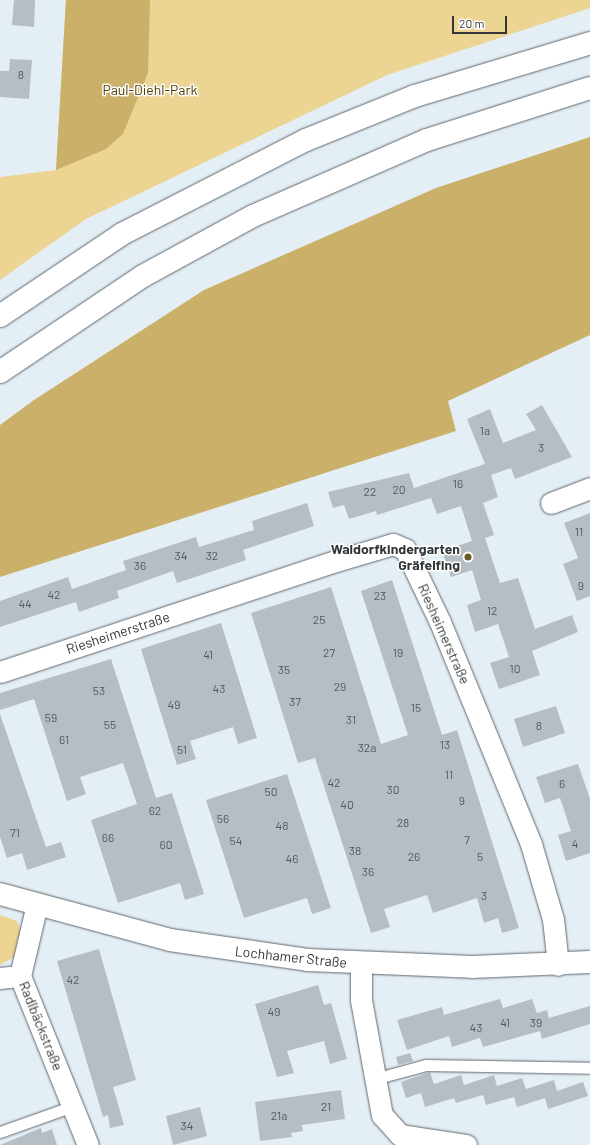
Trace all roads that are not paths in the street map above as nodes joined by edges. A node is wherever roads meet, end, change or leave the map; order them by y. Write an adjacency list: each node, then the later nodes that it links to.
1 (590, 43): 3 (main road)
2 (590, 88): 4 (main road)
3 (0, 316)
4 (0, 372)
5 (590, 488): 6 (street)
6 (551, 503)
7 (0, 672): 12 (street, Riesheimerstraße)
8 (0, 894): 9 (main road, Lochhamer Straße)
9 (37, 904): 11 (main road, Lochhamer Straße); 13 (street, Radlbäckstraße)
10 (590, 962): 12 (main road, Lochhamer Straße)
11 (361, 964): 12 (main road, Lochhamer Straße); 16 (street)
12 (558, 965)
13 (20, 976): 14 (street); 17 (street, Radlbäckstraße)
14 (0, 978)
15 (590, 1068): 16 (lane)
16 (374, 1079): 20 (street)
17 (73, 1106): 18 (lane); 19 (street, Radlbäckstraße)
18 (0, 1132)
19 (88, 1145)
20 (466, 1145)

